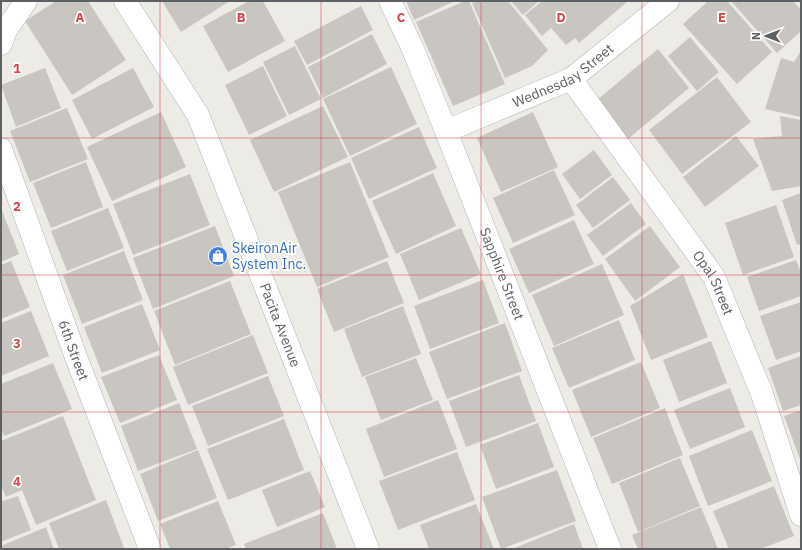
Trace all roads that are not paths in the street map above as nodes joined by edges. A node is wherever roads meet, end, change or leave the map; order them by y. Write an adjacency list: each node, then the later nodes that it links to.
1 (26, 1): 5 (street)
2 (125, 1): 11 (street, Pacita Avenue)
3 (390, 1): 7 (street, Sapphire Street)
4 (668, 1): 6 (street, Wednesday Street)
5 (1, 44)
6 (571, 79): 7 (street, Wednesday Street); 9 (street, Opal Street)
7 (446, 131): 12 (street, Sapphire Street)
8 (1, 149): 10 (street, 6th Street)
9 (801, 515)
10 (150, 549)
11 (368, 549)
12 (610, 549)

